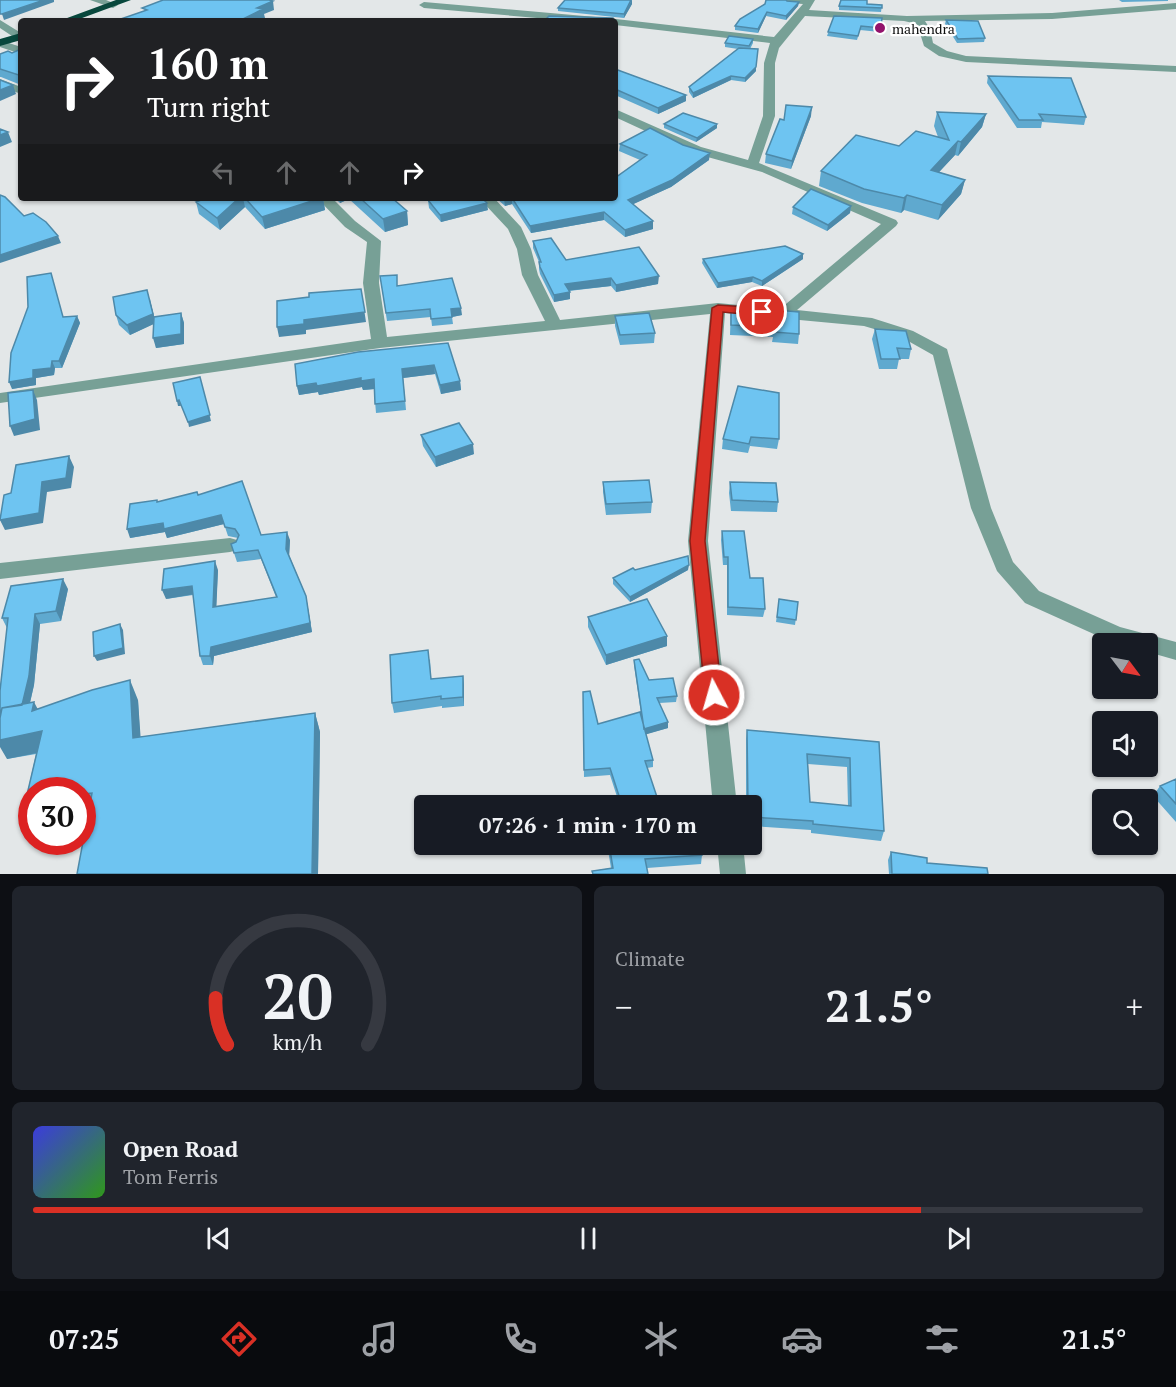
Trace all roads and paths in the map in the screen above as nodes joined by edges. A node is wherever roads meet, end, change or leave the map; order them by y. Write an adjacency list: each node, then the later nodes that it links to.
1 (95, 0): 5 (street)
2 (126, 0): 5 (highway)
3 (788, 0): 6 (street)
4 (423, 2): 8 (street); 10 (street)
5 (112, 5): 9 (highway)
6 (808, 5): 11 (street); 16 (street)
7 (1176, 6): 11 (street)
8 (426, 17)
9 (73, 18)
10 (578, 18)
11 (904, 18): 19 (street)
12 (618, 22): 16 (street)
13 (0, 24): 14 (street)
14 (18, 35)
15 (18, 37): 17 (highway)
16 (777, 41): 23 (street)
17 (0, 43): 18 (street)
18 (18, 50)
19 (1176, 69)
20 (0, 82): 21 (street)
21 (18, 90)
22 (618, 114): 23 (street)
23 (752, 165): 27 (street)
24 (327, 201): 29 (street)
25 (489, 201): 28 (street)
26 (718, 308): 27 (street); 28 (street); 34 (street)
27 (783, 314): 33 (street)
28 (555, 326): 29 (street)
29 (380, 343): 30 (street)
30 (0, 398)
31 (230, 545): 32 (street)
32 (0, 571)
33 (1176, 651)
34 (725, 795)
35 (731, 855): 36 (street)
36 (733, 874)

